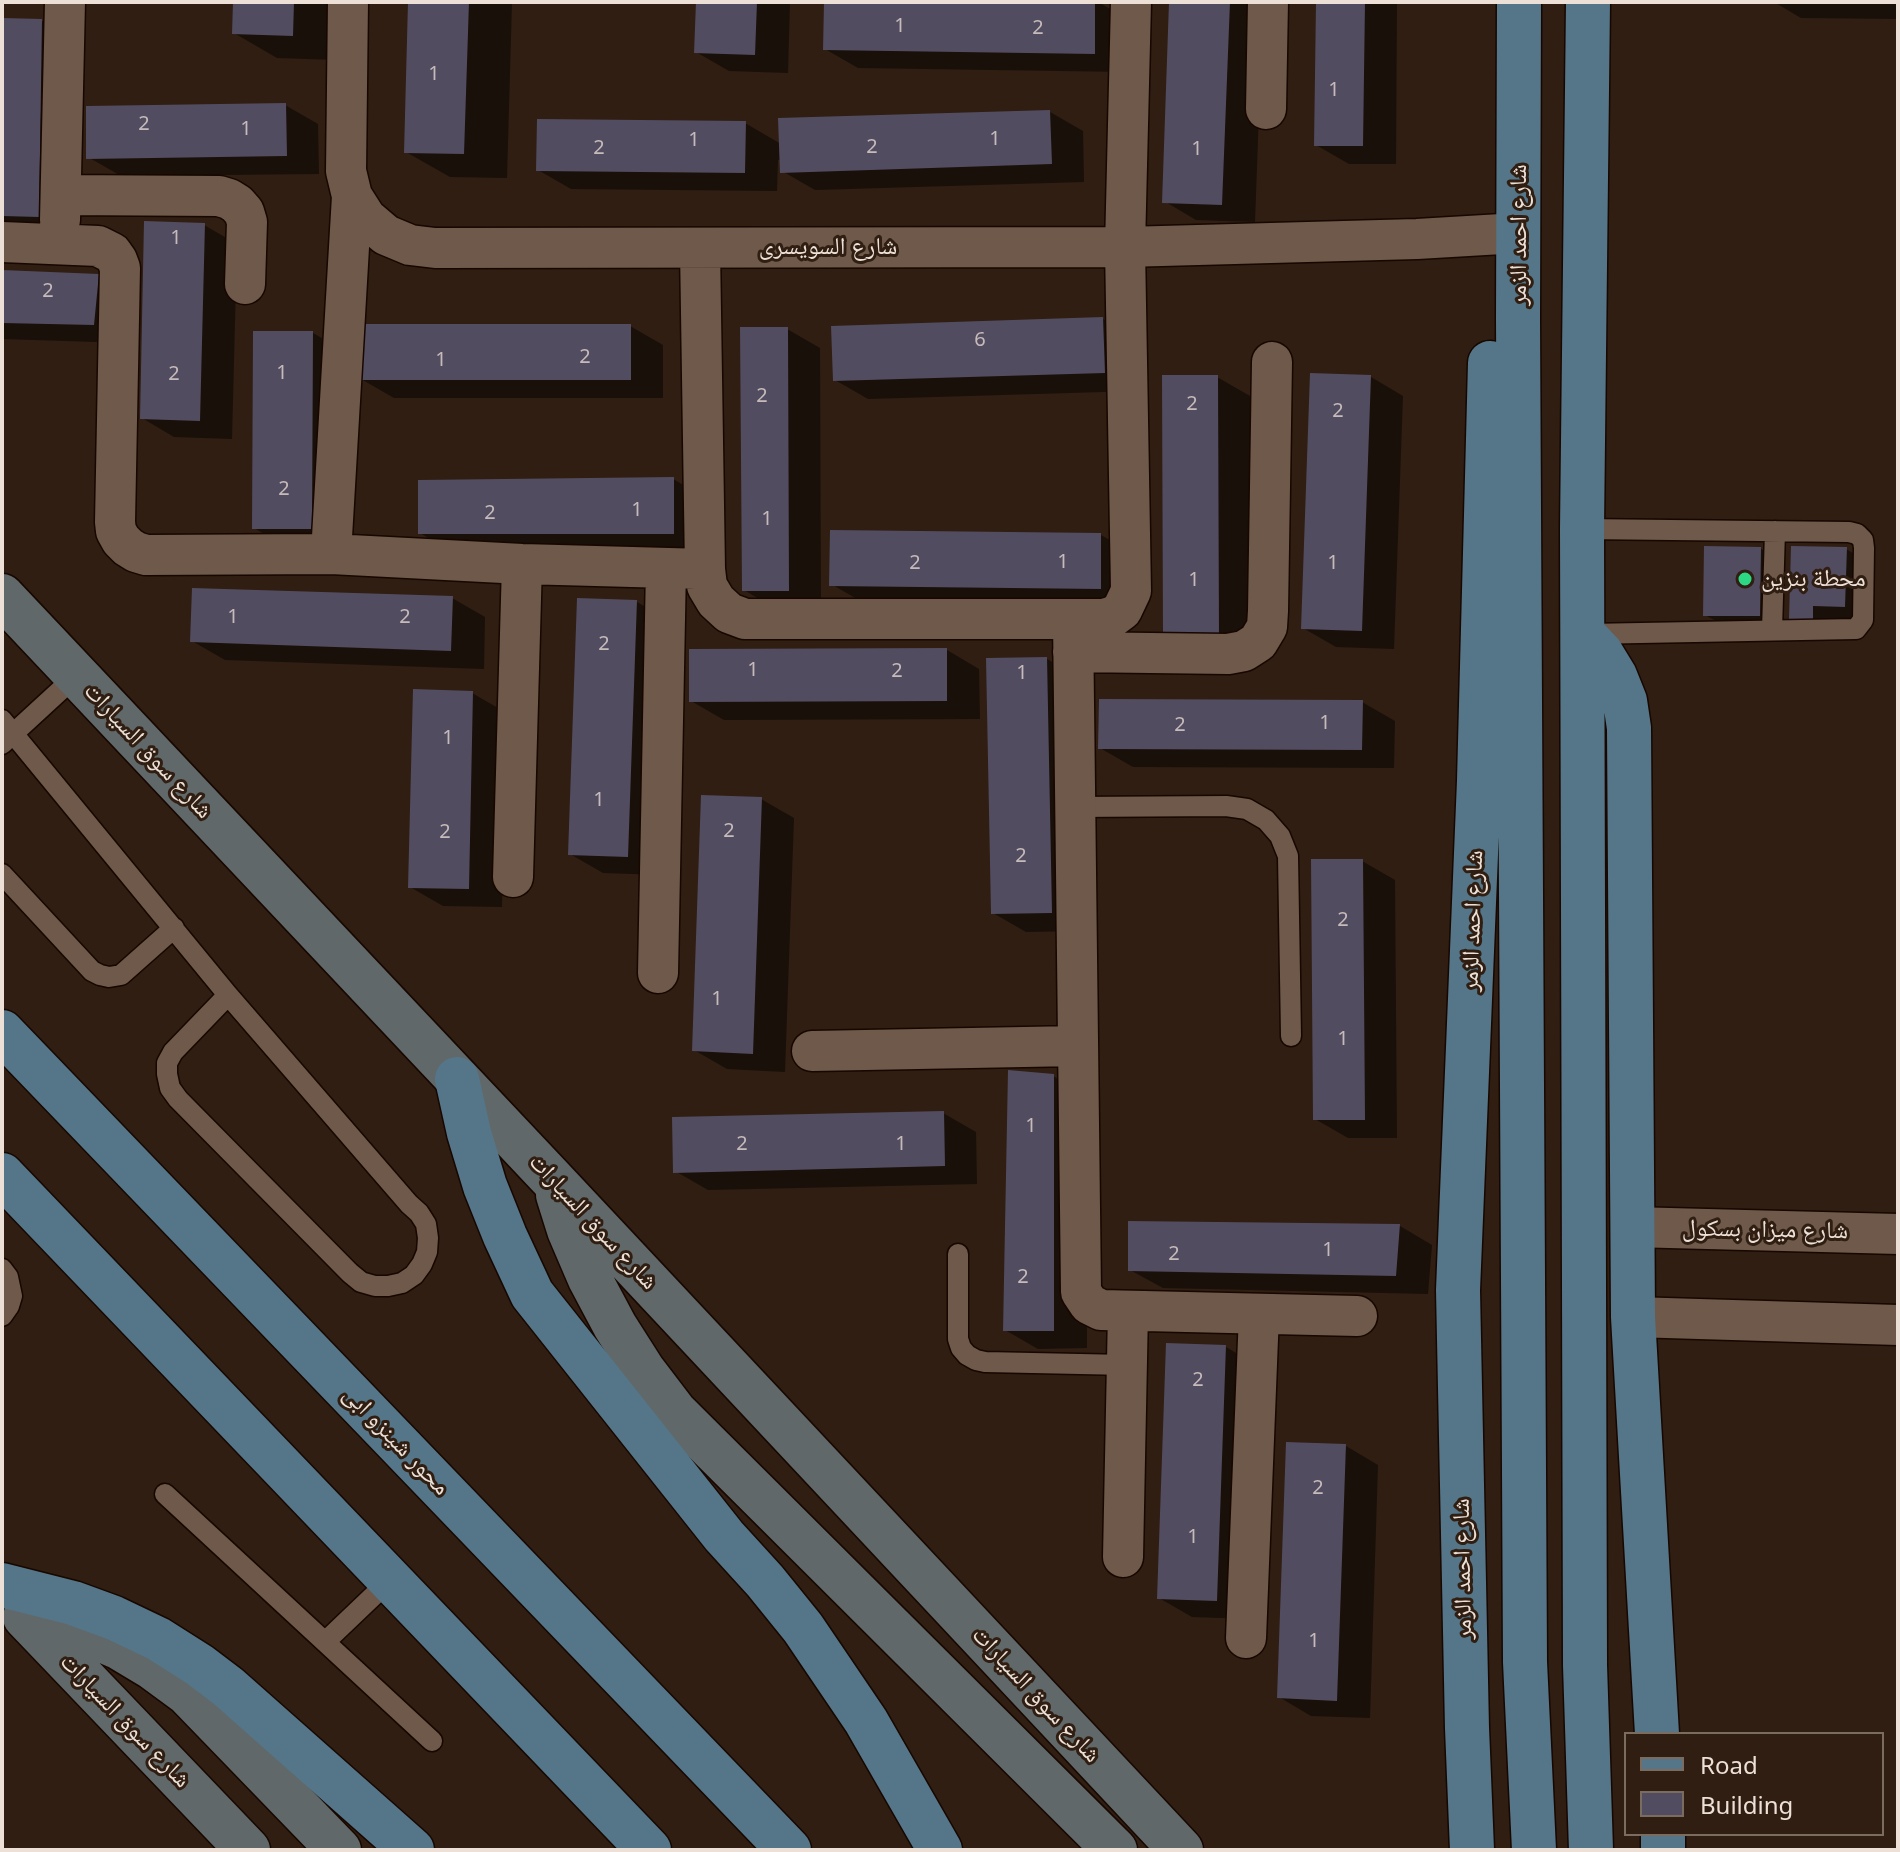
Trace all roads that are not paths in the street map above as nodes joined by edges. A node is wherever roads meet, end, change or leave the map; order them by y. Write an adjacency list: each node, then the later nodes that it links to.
1 (65, 2): 8 (street)
2 (348, 2): 9 (street, شارع السويسرى)
3 (1131, 2): 13 (street)
4 (1268, 2): 7 (street)
5 (1519, 2): 10 (main road, شارع احمد الزمر)
6 (1588, 2): 18 (main road)
7 (1266, 109)
8 (61, 195): 12 (street); 15 (street)
9 (352, 196): 14 (street, شارع السويسرى); 20 (street)
10 (1519, 233): 13 (street, شارع السويسرى); 16 (main road, شارع احمد الزمر)
11 (2, 242): 12 (street)
12 (60, 244): 20 (street)
13 (1125, 247): 14 (street, شارع السويسرى); 27 (street)
14 (700, 248): 23 (street)
15 (245, 284)
16 (1518, 318): 70 (main road, شارع احمد الزمر); 71 (main road)
17 (1272, 362): 27 (street)
18 (1582, 529): 19 (lane); 26 (main road)
19 (1775, 531): 25 (lane); 25 (lane)
20 (331, 554): 21 (street)
21 (522, 564): 22 (street); 32 (street)
22 (666, 568): 23 (street); 34 (street)
23 (705, 569): 27 (street)
24 (2, 596): 28 (street, شارع سوق السيارات)
25 (1772, 630): 26 (lane)
26 (1583, 634): 43 (main road); 72 (main road)
27 (1073, 636): 30 (street)
28 (77, 675): 29 (lane); 40 (street, شارع سوق السيارات)
29 (6, 733): 33 (lane)
30 (1075, 807): 37 (lane); 38 (street)
31 (2, 874): 33 (lane)
32 (513, 877)
33 (174, 928): 35 (lane)
34 (658, 973)
35 (228, 995): 35 (lane)
36 (2, 1032): 66 (main road, محور شينزو ابى)
37 (1291, 1036)
38 (1077, 1046): 39 (street); 47 (street)
39 (812, 1051)
40 (457, 1079): 42 (street, شارع سوق السيارات); 67 (main road)
41 (2, 1175): 56 (main road)
42 (552, 1179): 68 (street); 69 (street, شارع سوق السيارات)
43 (1631, 1227): 44 (street, شارع ميزان بسكول); 51 (main road)
44 (1898, 1234)
45 (958, 1254): 53 (lane)
46 (2, 1269): 49 (lane)
47 (1128, 1311): 48 (street); 53 (street)
48 (1259, 1314): 50 (street); 58 (street)
49 (2, 1316)
50 (1357, 1316)
51 (1633, 1317): 52 (street); 60 (main road)
52 (1898, 1325)
53 (1127, 1365): 55 (street)
54 (165, 1494): 59 (lane)
55 (1123, 1557)
56 (390, 1580): 59 (lane); 65 (main road)
57 (10, 1599): 62 (street, شارع سوق السيارات); 63 (street); 64 (main road)
58 (1246, 1638)
59 (325, 1642): 61 (lane)
60 (1657, 1732)
61 (432, 1741)
62 (248, 1850)
63 (339, 1850)
64 (412, 1850)
65 (649, 1850)
66 (789, 1850)
67 (940, 1850)
68 (1115, 1850)
69 (1181, 1850)
70 (1472, 1850)
71 (1534, 1850)
72 (1591, 1850)

